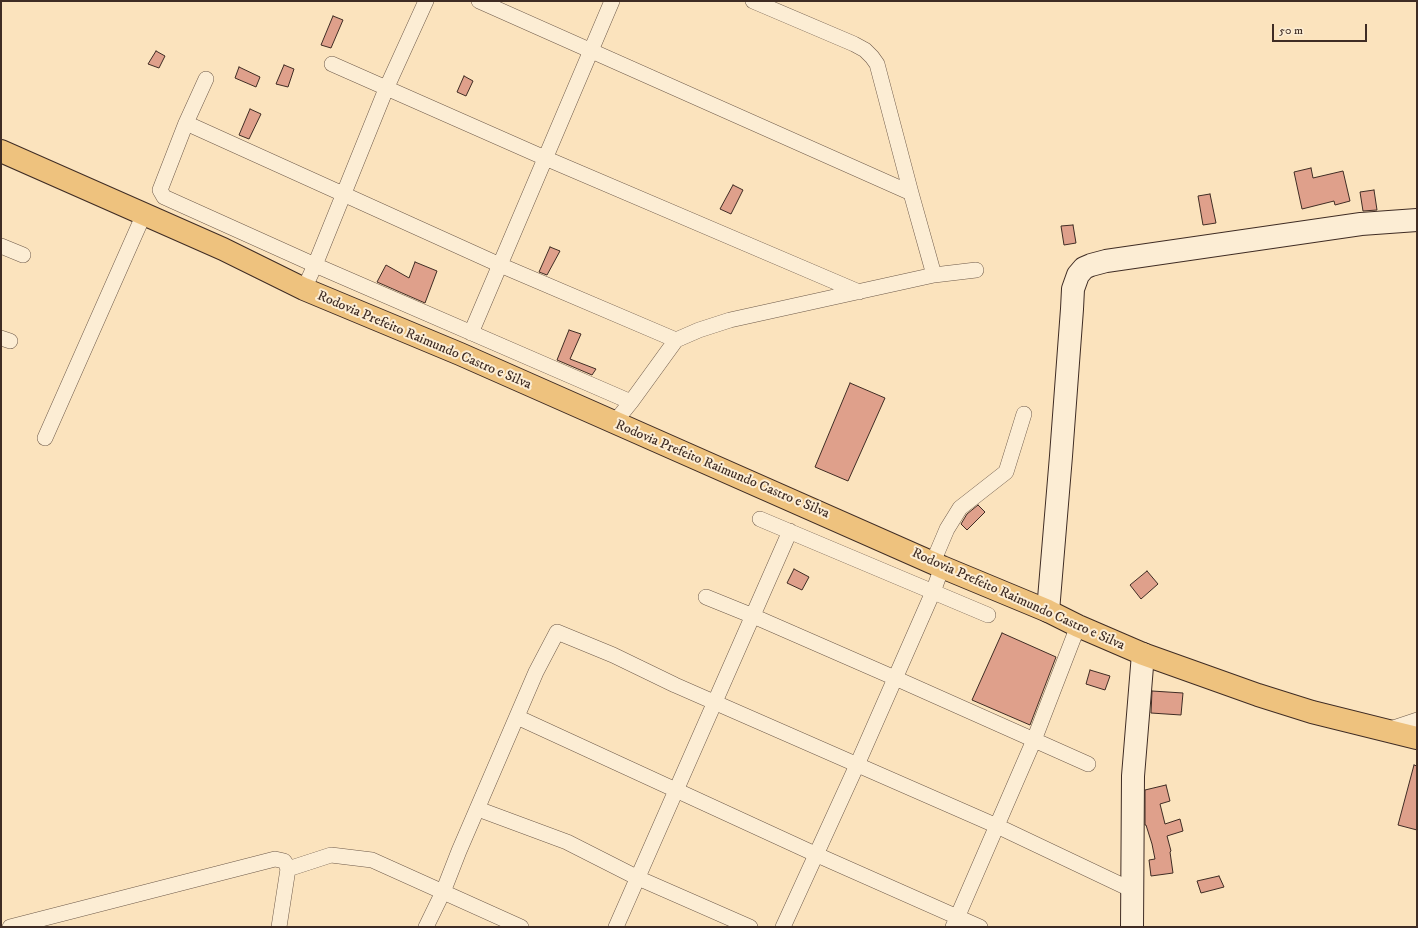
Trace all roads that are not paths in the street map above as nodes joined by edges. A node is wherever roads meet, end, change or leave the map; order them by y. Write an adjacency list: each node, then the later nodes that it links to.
1 (426, 1): 8 (street)
2 (479, 1): 5 (street)
3 (612, 1): 5 (street)
4 (753, 1): 15 (street)
5 (590, 51): 12 (street); 15 (street)
6 (332, 64): 8 (street)
7 (206, 79): 9 (street)
8 (386, 89): 12 (street); 14 (street)
9 (186, 123): 14 (street); 20 (street)
10 (1, 144): 13 (main road)
11 (1, 151): 13 (main road)
12 (545, 158): 21 (street); 25 (street)
13 (39, 168): 16 (main road, Rodovia Prefeito Raimundo Castro e Silva)
14 (344, 194): 20 (street); 21 (street)
15 (911, 194): 23 (street)
16 (144, 214): 24 (main road, Rodovia Prefeito Raimundo Castro e Silva); 31 (street)
17 (1417, 220): 37 (street)
18 (1, 246): 19 (street)
19 (23, 255)
20 (315, 265): 24 (street); 26 (street)
21 (500, 265): 26 (street); 27 (street)
22 (976, 270): 23 (street)
23 (934, 275): 25 (street)
24 (304, 289): 30 (main road, Rodovia Prefeito Raimundo Castro e Silva)
25 (859, 292): 27 (street)
26 (471, 333): 28 (street)
27 (676, 340): 28 (street)
28 (630, 402): 30 (street)
29 (1024, 414): 34 (street)
30 (614, 423): 34 (main road, Rodovia Prefeito Raimundo Castro e Silva)
31 (45, 438)
32 (760, 519): 33 (street)
33 (790, 531): 35 (street); 39 (street)
34 (937, 565): 35 (street); 37 (main road, Rodovia Prefeito Raimundo Castro e Silva)
35 (933, 592): 38 (street); 42 (street)
36 (706, 597): 39 (street)
37 (1048, 611): 40 (main road, Rodovia Prefeito Raimundo Castro e Silva)
38 (988, 615)
39 (753, 616): 42 (street); 43 (street)
40 (1078, 626): 41 (main road, Rodovia Prefeito Raimundo Castro e Silva); 48 (street)
41 (1143, 654): 46 (main road, Rodovia Prefeito Raimundo Castro e Silva); 57 (street)
42 (895, 678): 48 (street); 50 (street)
43 (716, 701): 44 (street); 50 (street); 51 (street)
44 (517, 717): 51 (street); 52 (street)
45 (1417, 720): 46 (street)
46 (1386, 730): 47 (main road, Rodovia Prefeito Raimundo Castro e Silva)
47 (1417, 738)
48 (1034, 740): 49 (street); 53 (street)
49 (1088, 764)
50 (857, 765): 53 (street); 54 (street)
51 (677, 789): 54 (street); 56 (street)
52 (478, 809): 56 (street); 58 (street)
53 (997, 826): 57 (street); 59 (street)
54 (816, 854): 59 (street); 66 (street)
55 (288, 869): 58 (street); 60 (street); 61 (street)
56 (638, 878): 64 (street); 65 (street)
57 (1132, 890): 68 (street)
58 (443, 892): 62 (street); 63 (street)
59 (956, 922): 67 (street)
60 (10, 927)
61 (279, 927)
62 (426, 927)
63 (521, 927)
64 (616, 927)
65 (750, 927)
66 (783, 927)
67 (980, 927)
68 (1132, 927)

